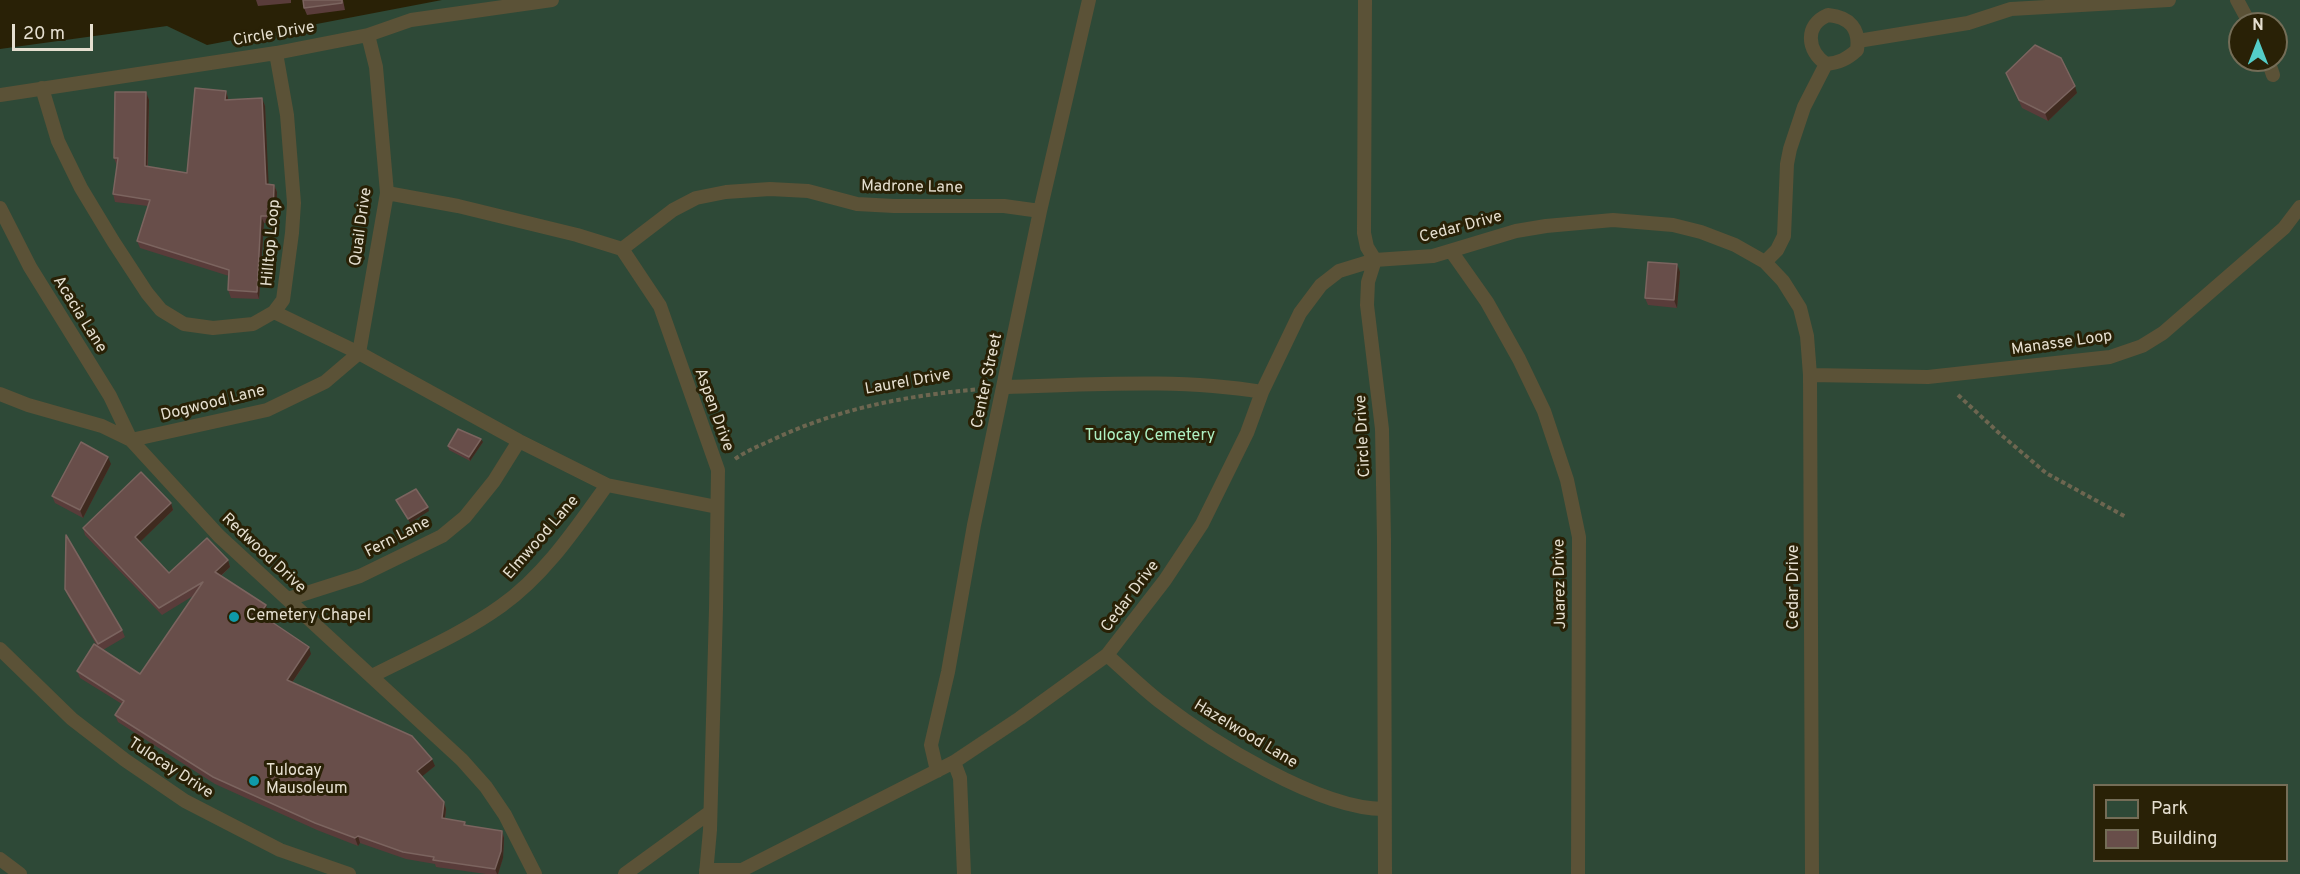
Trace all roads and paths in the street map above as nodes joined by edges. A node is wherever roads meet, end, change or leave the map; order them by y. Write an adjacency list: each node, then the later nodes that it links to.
1 (552, 0): 5 (lane, Circle Drive)
2 (1089, 0): 16 (lane, Center Street)
3 (1365, 0): 19 (lane)
4 (2169, 0): 6 (lane)
5 (368, 35): 7 (lane, Circle Drive); 13 (lane, Quail Drive)
6 (1858, 41): 8 (lane); 8 (lane)
7 (276, 53): 11 (lane, Circle Drive); 21 (lane, Hilltop Loop)
8 (1826, 64): 20 (lane)
9 (2272, 72): 10 (lane)
10 (2273, 75)
11 (42, 88): 12 (lane, Circle Drive); 21 (lane)
12 (0, 95)
13 (387, 193): 17 (lane); 22 (lane, Quail Drive)
14 (2300, 207): 24 (lane, Manasse Loop)
15 (0, 208): 28 (lane, Acacia Lane)
16 (1040, 211): 17 (lane, Madrone Lane); 25 (lane, Center Street)
17 (622, 249): 30 (lane, Aspen Drive)
18 (1451, 251): 19 (lane, Cedar Drive); 20 (lane, Cedar Drive); 50 (lane, Juarez Drive)
19 (1375, 260): 26 (lane, Cedar Drive); 40 (lane, Circle Drive)
20 (1766, 262): 23 (lane, Cedar Drive)
21 (274, 312): 22 (lane)
22 (359, 353): 28 (lane, Dogwood Lane); 29 (lane)
23 (1810, 375): 24 (lane, Manasse Loop); 51 (lane, Cedar Drive)
24 (1942, 375): 33 (path)
25 (1004, 387): 26 (lane); 30 (path, Laurel Drive); 39 (lane, Center Street)
26 (1262, 392): 36 (lane, Cedar Drive)
27 (0, 394): 28 (lane, Redwood Drive)
28 (131, 440): 34 (lane, Redwood Drive)
29 (519, 441): 31 (lane); 34 (lane, Fern Lane)
30 (718, 470): 32 (lane, Aspen Drive)
31 (607, 485): 32 (lane); 37 (lane, Elmwood Lane)
32 (717, 507): 41 (lane, Aspen Drive)
33 (2126, 517)
34 (288, 599): 37 (lane, Redwood Drive)
35 (0, 649): 45 (lane, Tulocay Drive)
36 (1107, 655): 38 (lane, Cedar Drive); 40 (lane, Hazelwood Lane)
37 (372, 676): 46 (lane, Redwood Drive)
38 (954, 762): 39 (lane, Cedar Drive); 48 (lane)
39 (937, 771): 43 (lane, Cedar Drive)
40 (1384, 809): 49 (lane, Circle Drive)
41 (709, 813): 43 (lane, Aspen Drive); 47 (lane)
42 (0, 859): 44 (lane)
43 (706, 872)
44 (20, 874)
45 (349, 874)
46 (535, 874)
47 (625, 874)
48 (964, 874)
49 (1385, 874)
50 (1578, 874)
51 (1812, 874)

